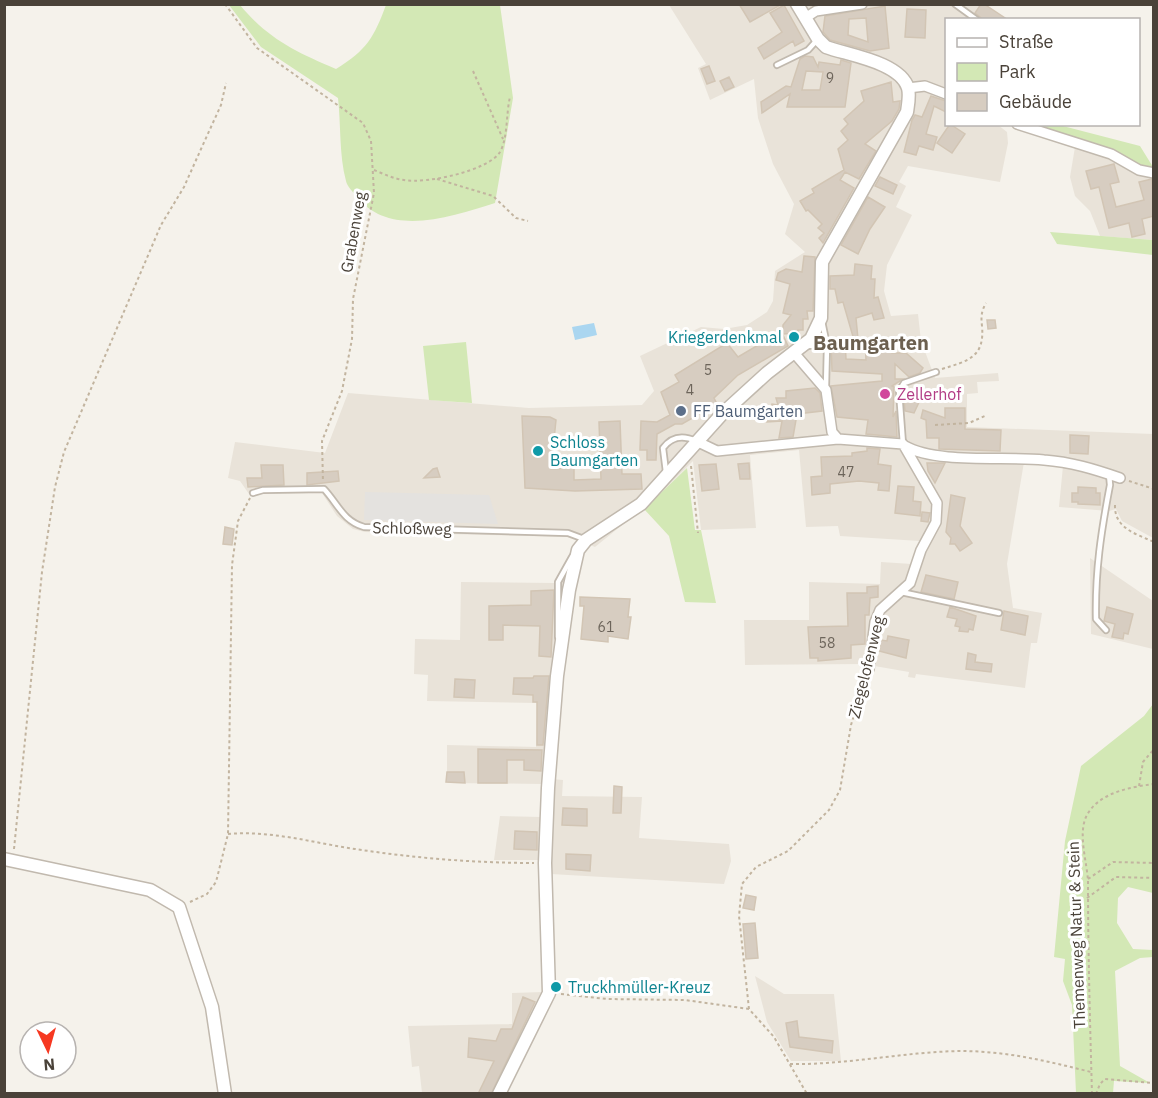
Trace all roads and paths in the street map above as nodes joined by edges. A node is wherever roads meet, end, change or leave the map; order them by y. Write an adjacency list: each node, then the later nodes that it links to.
1 (225, 4): 17 (path, Grabenweg)
2 (797, 4): 6 (street)
3 (862, 4): 5 (street)
4 (955, 4): 7 (lane)
5 (839, 6): 6 (street)
6 (805, 18): 8 (street)
7 (974, 18)
8 (818, 39): 9 (lane); 12 (street)
9 (777, 65)
10 (473, 71): 16 (path)
11 (226, 83): 51 (path)
12 (908, 88): 13 (street); 22 (street)
13 (945, 94)
14 (510, 97): 16 (path)
15 (1023, 126): 18 (street)
16 (503, 139): 19 (path)
17 (374, 170): 19 (path); 37 (path, Grabenweg)
18 (1154, 173)
19 (436, 179): 20 (path)
20 (528, 221)
21 (986, 303): 25 (path)
22 (821, 318): 23 (lane); 24 (street)
23 (827, 345): 24 (lane); 26 (lane)
24 (800, 350): 26 (street); 30 (street)
25 (936, 372): 31 (lane)
26 (826, 390): 29 (street)
27 (987, 415): 28 (path)
28 (935, 425)
29 (838, 440): 30 (street); 31 (street)
30 (696, 441): 32 (street); 34 (lane)
31 (903, 444): 33 (street); 43 (street, Ziegelofenweg)
32 (684, 456): 34 (street); 40 (path)
33 (1109, 474): 35 (street); 36 (lane)
34 (667, 475): 41 (street)
35 (1120, 478): 38 (path)
36 (1110, 485): 42 (path); 45 (lane)
37 (324, 489): 39 (lane); 41 (lane, Schloßweg)
38 (1154, 489)
39 (254, 493): 50 (path)
40 (698, 533)
41 (586, 540): 52 (street)
42 (1154, 542)
43 (901, 592): 44 (lane); 46 (street, Ziegelofenweg)
44 (999, 613)
45 (1106, 630)
46 (869, 669): 59 (path, Ziegelofenweg)
47 (1154, 749): 49 (path)
48 (1154, 784): 49 (path, Themenweg Natur & Stein)
49 (1139, 786): 55 (path, Themenweg Natur & Stein)
50 (228, 834): 52 (path); 57 (path)
51 (9, 860): 57 (street)
52 (545, 863): 58 (street)
53 (1154, 863): 55 (path)
54 (1154, 878): 56 (path)
55 (1088, 879): 56 (path, Themenweg Natur & Stein)
56 (1087, 898): 61 (path, Themenweg Natur & Stein)
57 (179, 907): 63 (street)
58 (549, 993): 59 (path); 64 (street)
59 (749, 1009): 60 (path)
60 (789, 1064): 61 (path); 65 (path)
61 (1092, 1072): 66 (path, Themenweg Natur & Stein)
62 (1154, 1083): 67 (path)
63 (225, 1094)
64 (499, 1094)
65 (807, 1094)
66 (1092, 1094)
67 (1096, 1094)

